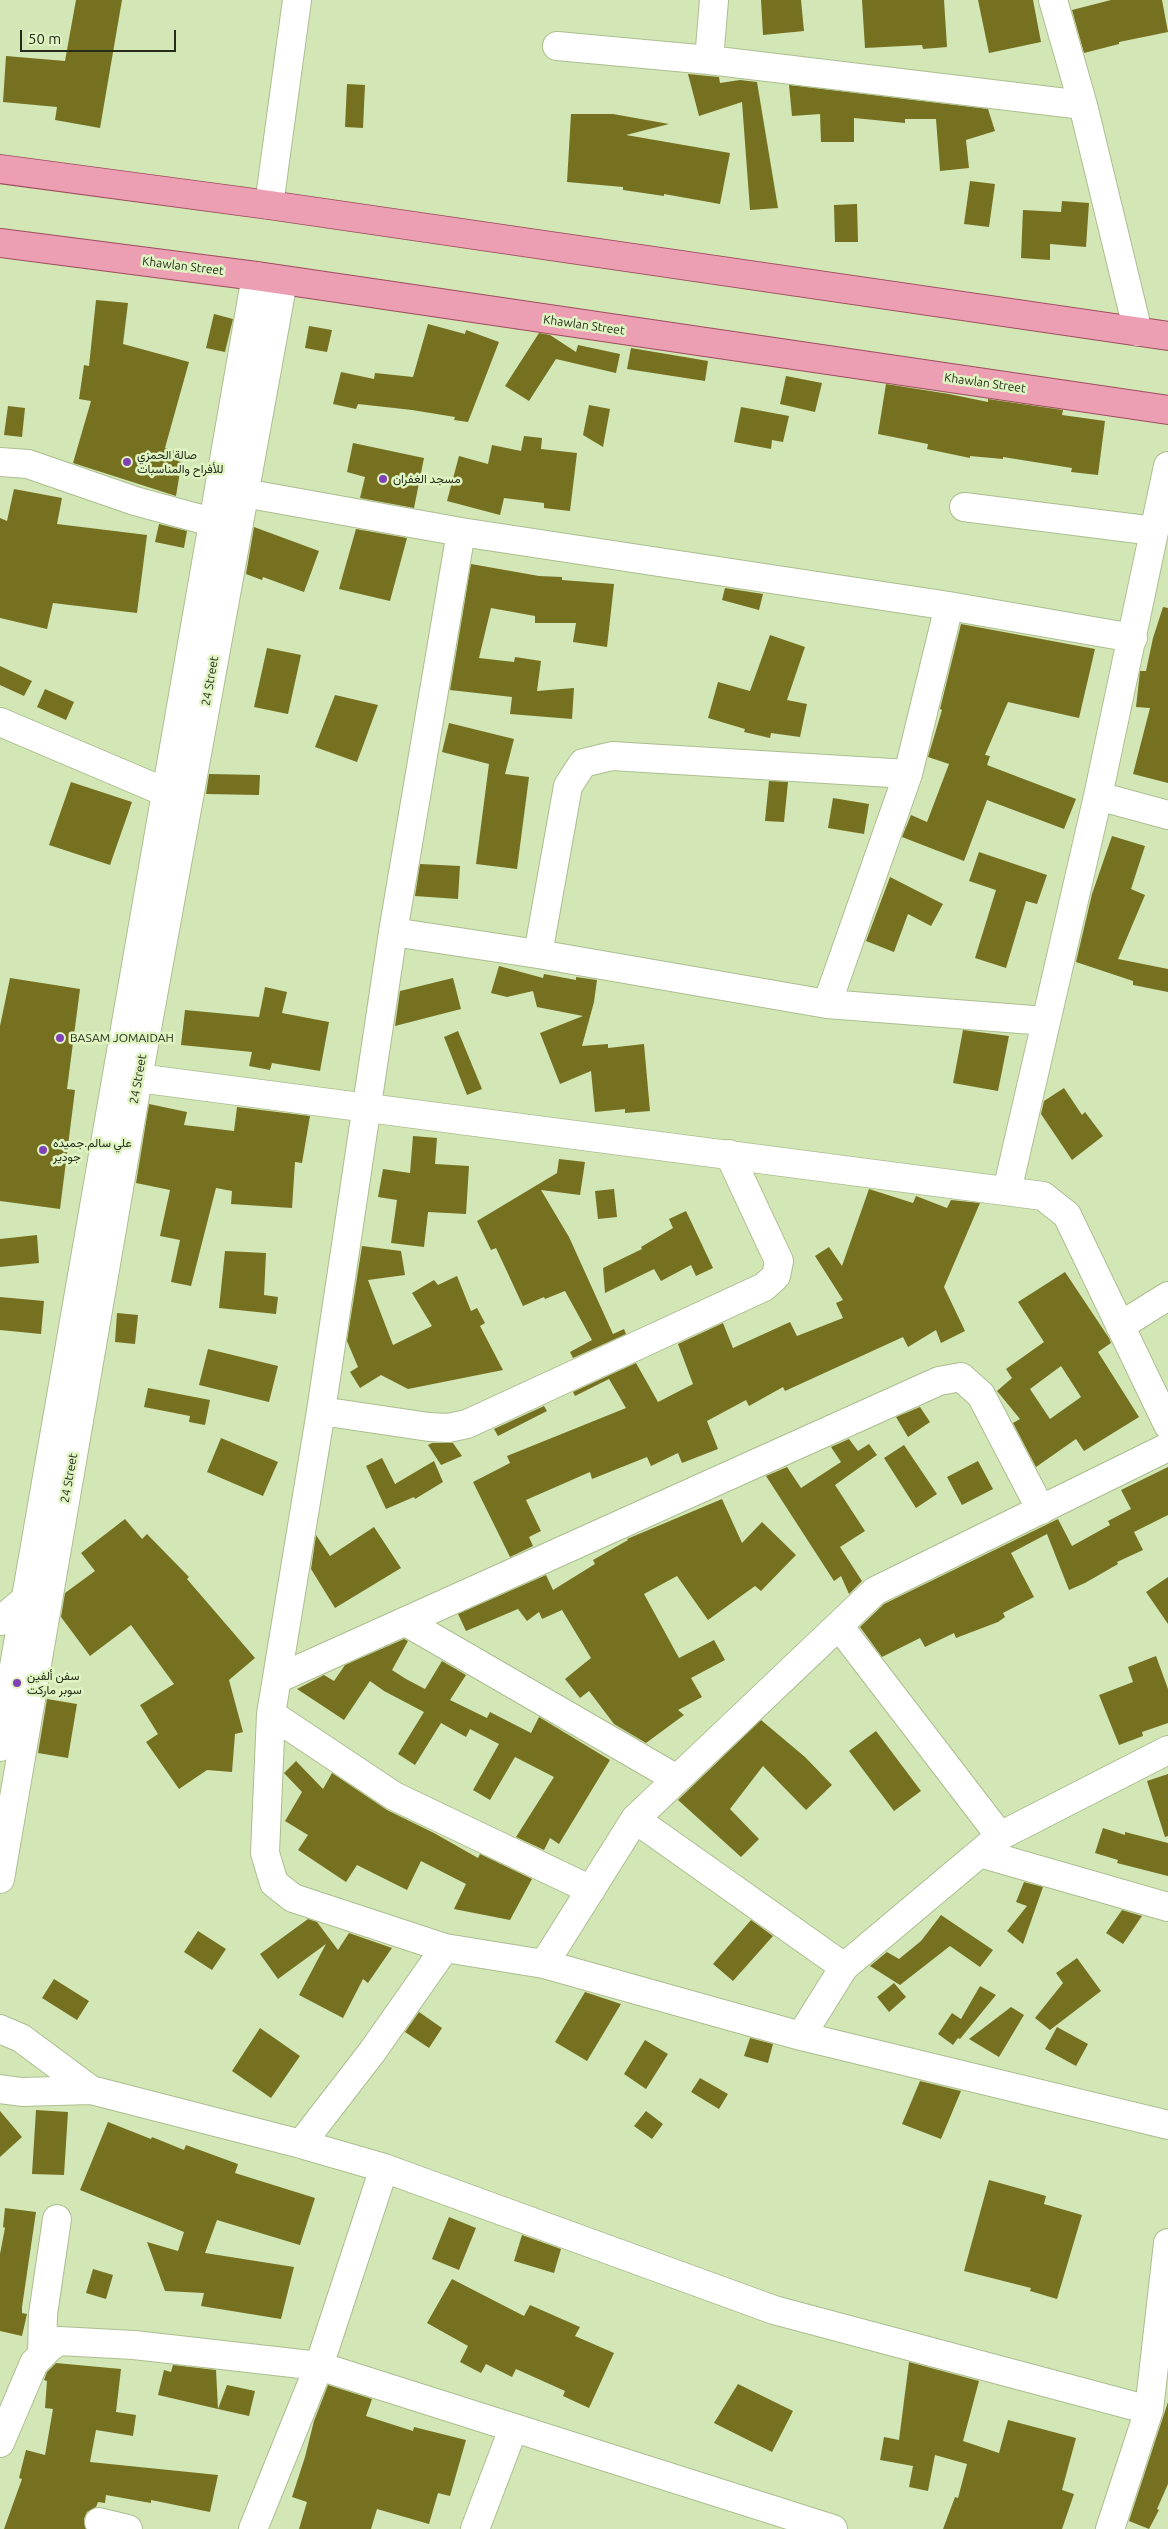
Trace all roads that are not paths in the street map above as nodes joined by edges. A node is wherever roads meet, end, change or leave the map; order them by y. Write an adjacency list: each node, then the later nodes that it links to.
1 (297, 0): 8 (street)
2 (714, 0): 5 (street)
3 (1053, 0): 6 (street)
4 (556, 46): 5 (street)
5 (709, 60): 6 (street)
6 (1083, 105): 12 (street)
7 (0, 169): 8 (main road)
8 (269, 205): 12 (main road)
9 (0, 243): 10 (main road, Khawlan Street)
10 (256, 276): 11 (main road, Khawlan Street); 19 (street, 24 Street)
11 (283, 281): 14 (main road, Khawlan Street); 17 (street, 24 Street)
12 (1138, 332): 13 (main road)
13 (1168, 336)
14 (1168, 410)
15 (1, 465): 19 (street)
16 (1168, 466): 20 (street)
17 (244, 493): 21 (street); 27 (street, 24 Street)
18 (964, 507): 20 (street)
19 (212, 522): 27 (street, 24 Street)
20 (1154, 531): 23 (street)
21 (461, 532): 22 (street); 29 (street)
22 (949, 606): 23 (street); 25 (street)
23 (1133, 638): 26 (street)
24 (0, 722): 27 (street)
25 (908, 774): 30 (street); 31 (street)
26 (1098, 796): 28 (street); 32 (street)
27 (176, 799): 33 (street, 24 Street); 43 (street, 24 Street)
28 (1168, 815)
29 (393, 932): 30 (street); 34 (street)
30 (538, 954): 31 (street)
31 (827, 1004): 32 (street)
32 (1046, 1021): 36 (street)
33 (138, 1078): 34 (street); 54 (street, 24 Street)
34 (366, 1107): 35 (street); 39 (street)
35 (729, 1154): 36 (street); 39 (street)
36 (1007, 1191): 38 (street)
37 (1168, 1296): 38 (street)
38 (1120, 1326): 40 (street)
39 (321, 1411): 47 (street)
40 (1168, 1425)
41 (1168, 1447): 42 (street)
42 (1040, 1510): 45 (street); 46 (street)
43 (27, 1598): 44 (street); 49 (street, 24 Street)
44 (0, 1621)
45 (406, 1622): 47 (street); 51 (street)
46 (839, 1626): 51 (street); 53 (street)
47 (277, 1679): 48 (street)
48 (271, 1714): 55 (street); 57 (street)
49 (0, 1747)
50 (1168, 1750): 53 (street)
51 (677, 1779): 52 (street)
52 (636, 1819): 55 (street); 59 (street)
53 (990, 1844): 56 (street); 59 (street)
54 (0, 1879)
55 (591, 1890): 58 (street)
56 (1168, 1907)
57 (445, 1948): 58 (street); 65 (street)
58 (544, 1964): 61 (street)
59 (844, 1967): 61 (street)
60 (0, 2029): 63 (street)
61 (801, 2036): 64 (street)
62 (0, 2089): 63 (street)
63 (91, 2090): 65 (street)
64 (1168, 2125)
65 (300, 2144): 66 (street)
66 (384, 2168): 70 (street); 71 (street)
67 (57, 2219): 69 (street)
68 (1168, 2243): 71 (street)
69 (42, 2355): 70 (street); 73 (street)
70 (319, 2366): 72 (street); 76 (street)
71 (1149, 2410): 79 (street)
72 (513, 2429): 77 (street); 78 (street)
73 (0, 2443)
74 (99, 2522): 75 (street)
75 (128, 2529)
76 (253, 2529)
77 (475, 2529)
78 (834, 2529)
79 (1110, 2529)

